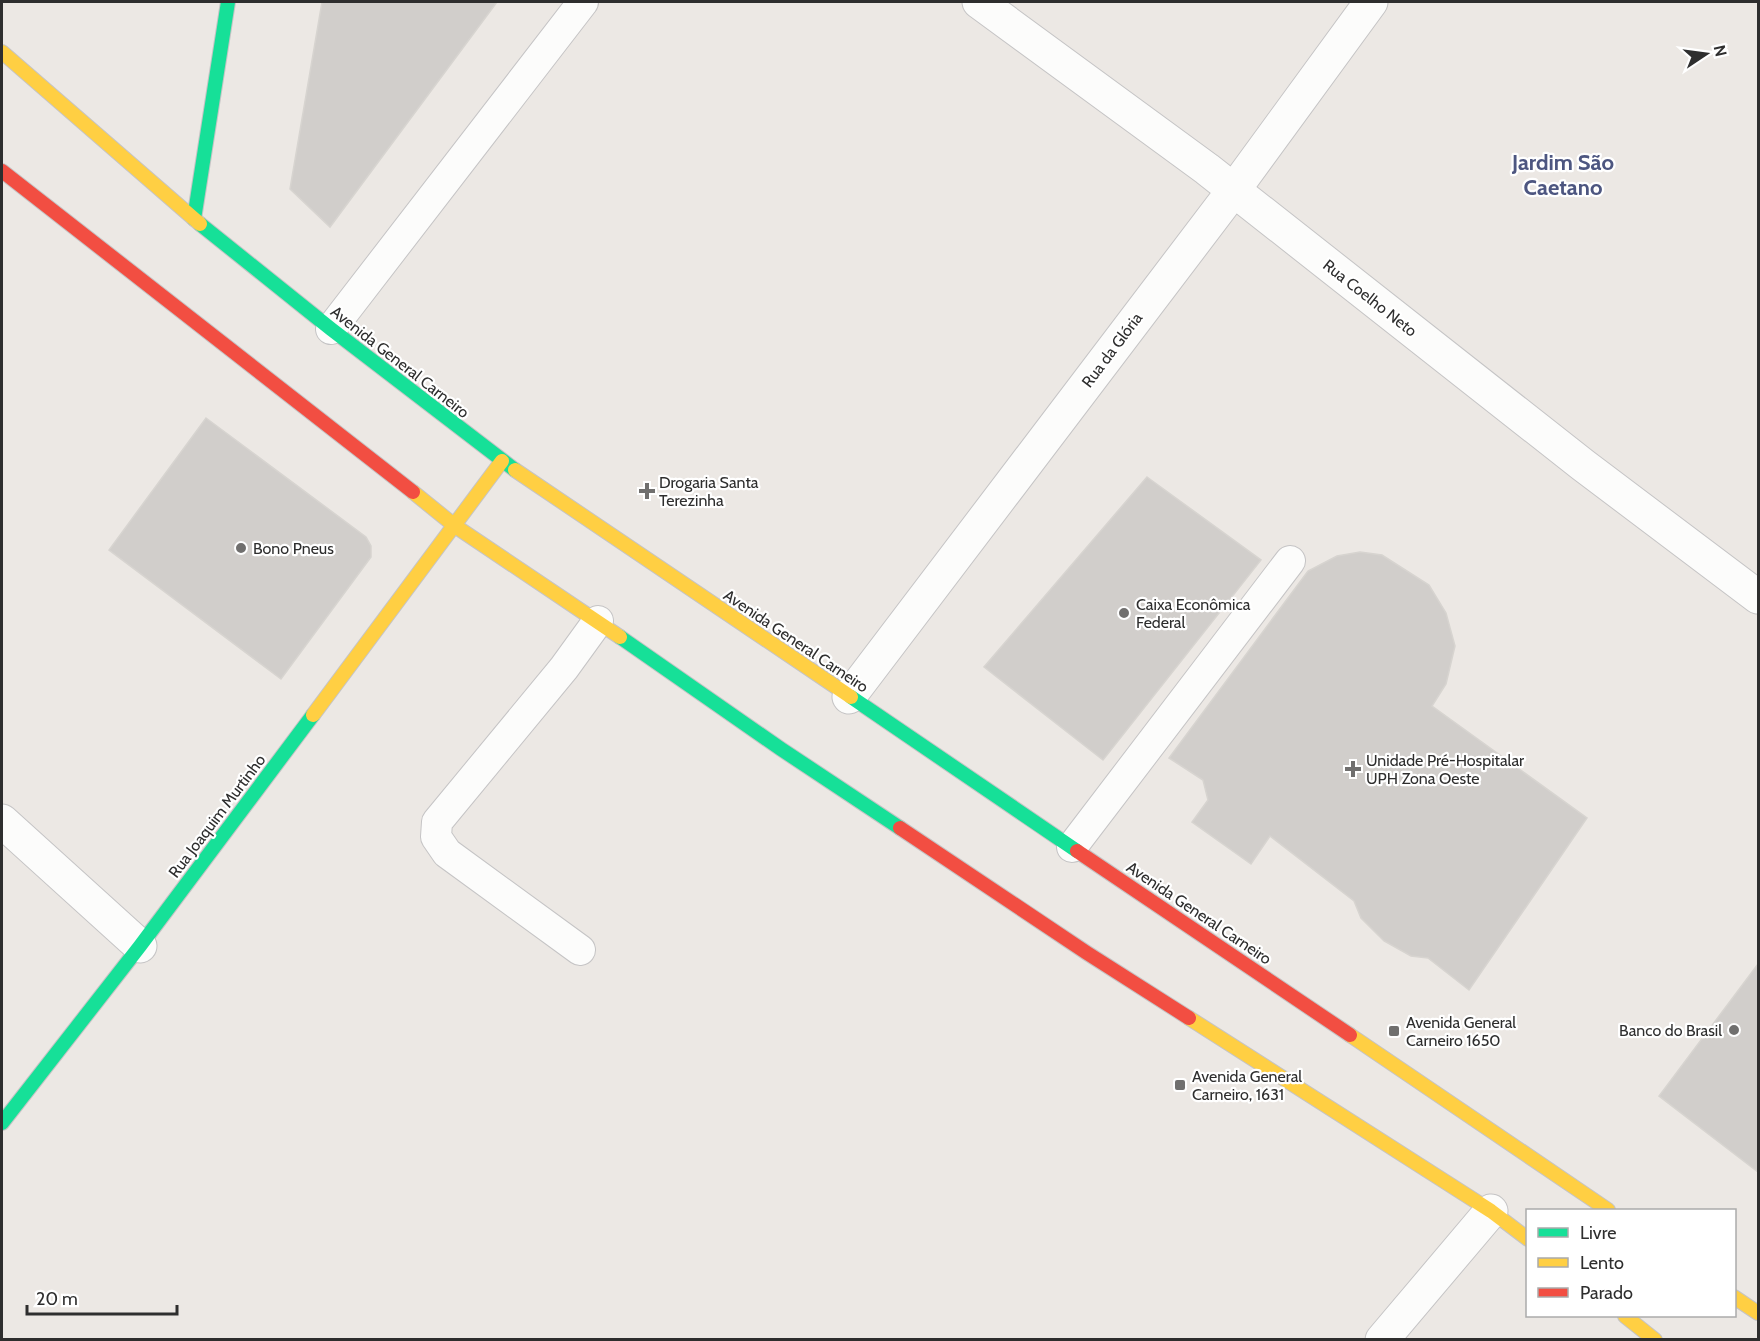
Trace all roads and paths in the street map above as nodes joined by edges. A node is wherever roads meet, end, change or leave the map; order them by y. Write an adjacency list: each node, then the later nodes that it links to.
1 (228, 2): 8 (main road)
2 (583, 2): 9 (lane)
3 (979, 2): 7 (street, Rua Coelho Neto)
4 (1371, 2): 7 (street, Rua da Glória)
5 (2, 52): 8 (main road, Avenida General Carneiro)
6 (2, 171): 11 (main road)
7 (1233, 191): 13 (street, Rua Coelho Neto); 15 (street, Rua da Glória)
8 (194, 219): 9 (main road, Avenida General Carneiro)
9 (331, 329): 10 (main road, Avenida General Carneiro)
10 (502, 461): 11 (main road, Rua Joaquim Murtinho); 15 (main road, Avenida General Carneiro)
11 (455, 526): 14 (main road); 18 (main road, Rua Joaquim Murtinho)
12 (1290, 561): 17 (lane)
13 (1758, 597)
14 (598, 621): 19 (lane); 22 (main road)
15 (849, 697): 17 (main road, Avenida General Carneiro)
16 (2, 821): 18 (street)
17 (1072, 847): 21 (main road, Avenida General Carneiro)
18 (140, 946): 20 (main road, Rua Joaquim Murtinho)
19 (580, 950)
20 (2, 1123)
21 (1607, 1209)
22 (1491, 1211): 23 (main road); 27 (street)
23 (1526, 1238)
24 (1736, 1298): 25 (main road)
25 (1758, 1313)
26 (1626, 1317): 28 (main road)
27 (1382, 1340)
28 (1655, 1340)

